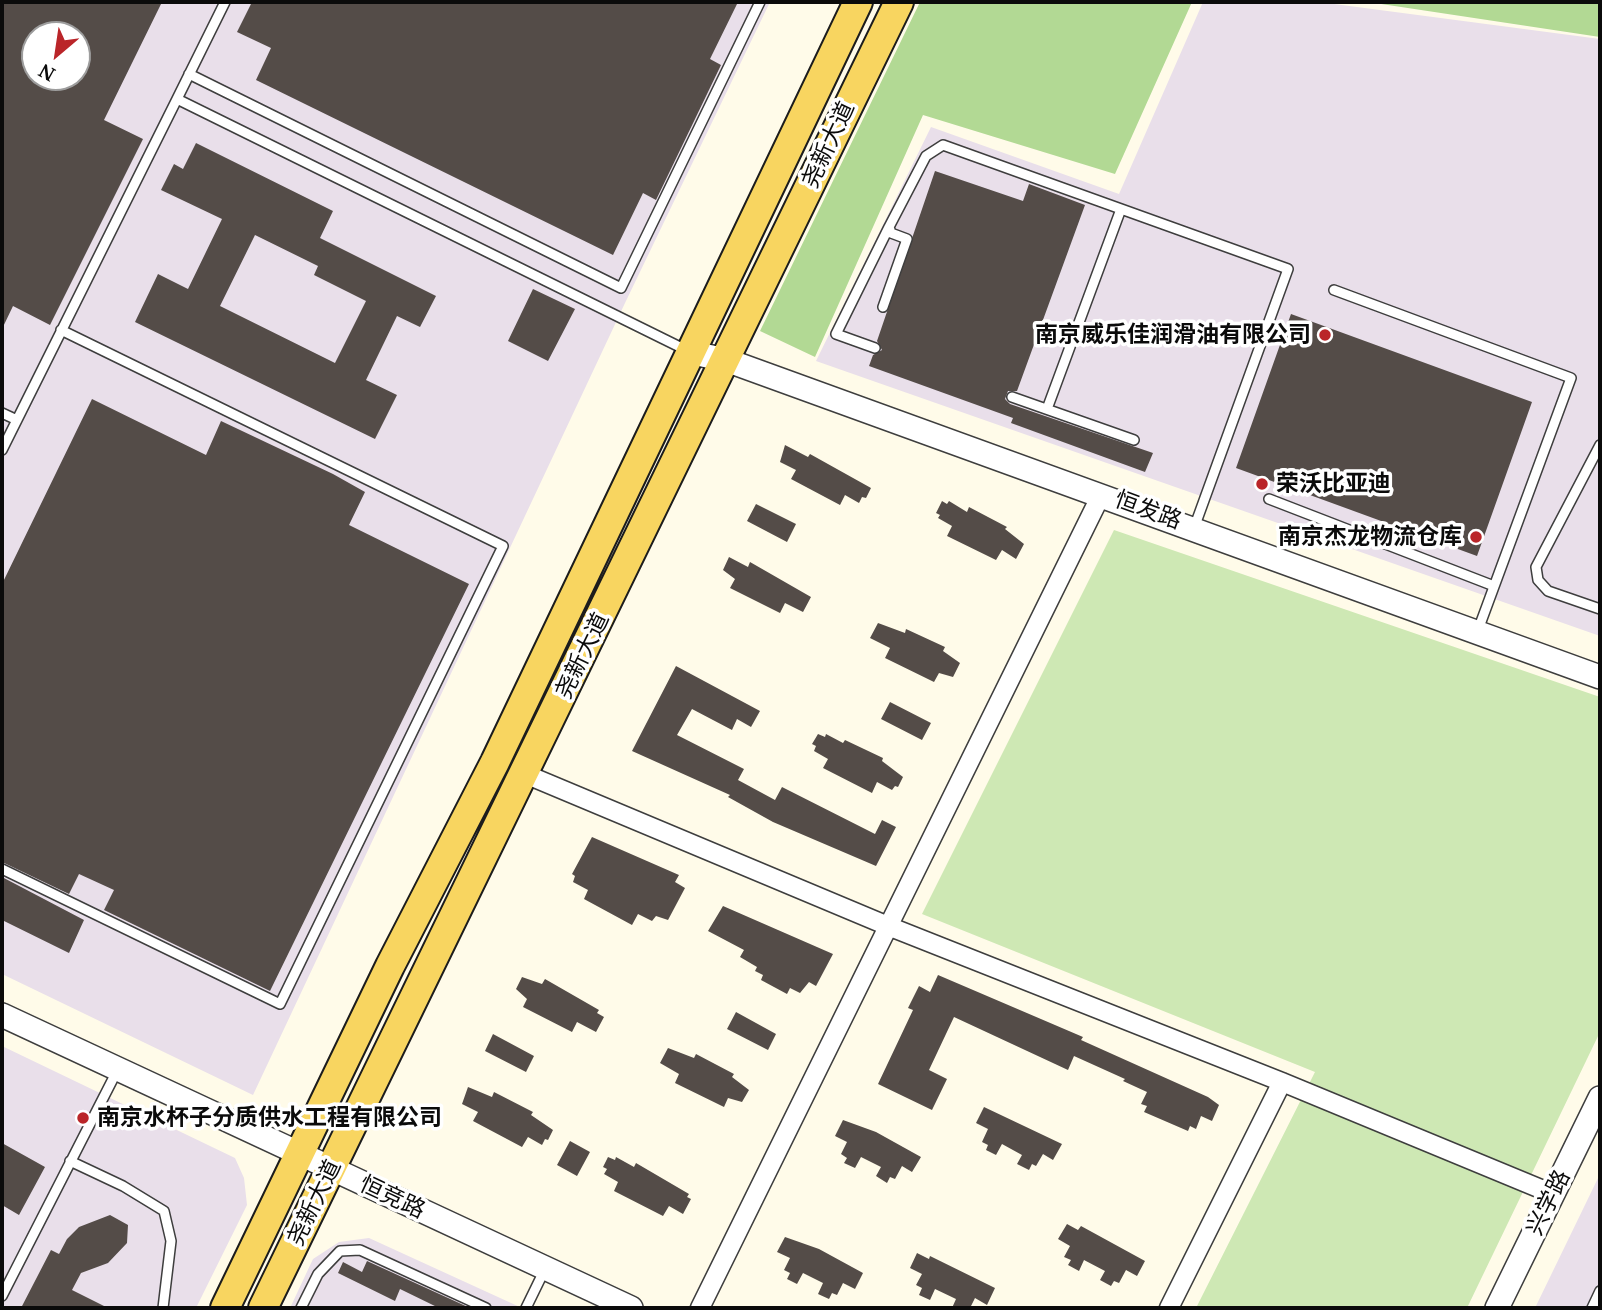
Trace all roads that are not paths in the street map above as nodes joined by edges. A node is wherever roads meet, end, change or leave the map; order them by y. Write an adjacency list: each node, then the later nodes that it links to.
1 (225, 2): 5 (lane)
2 (760, 2): 5 (lane)
3 (858, 2): 13 (main road, 尧新大道)
4 (900, 2): 14 (main road, 尧新大道)
5 (189, 74): 6 (lane)
6 (177, 99): 11 (lane); 13 (lane)
7 (1121, 209): 8 (lane); 16 (lane); 24 (lane)
8 (889, 227): 10 (lane); 12 (lane)
9 (1334, 290): 25 (lane)
10 (883, 307)
11 (61, 330): 18 (lane); 30 (lane)
12 (875, 348)
13 (693, 353): 14 (street, 恒发路); 36 (main road, 尧新大道)
14 (726, 360): 22 (street, 恒发路); 29 (main road, 尧新大道)
15 (1012, 397): 16 (lane)
16 (1047, 409): 19 (lane)
17 (2, 413): 18 (lane)
18 (17, 420): 21 (lane)
19 (1134, 440)
20 (1600, 445): 26 (lane)
21 (2, 450)
22 (1101, 495): 24 (street, 恒发路); 31 (street)
23 (1269, 499): 25 (lane)
24 (1194, 528): 27 (street, 恒发路)
25 (1494, 586): 27 (lane)
26 (1600, 609)
27 (1478, 632): 28 (street, 恒发路)
28 (1600, 677)
29 (525, 775): 31 (street); 38 (main road, 尧新大道)
30 (2, 869)
31 (888, 926): 34 (street); 50 (street)
32 (2, 1015): 33 (street, 恒竞路)
33 (118, 1070): 36 (street, 恒竞路); 37 (lane)
34 (1282, 1082): 39 (street); 51 (street)
35 (1600, 1098): 39 (street, 兴学路)
36 (300, 1157): 38 (street, 恒竞路); 44 (main road, 尧新大道)
37 (70, 1161): 42 (lane); 43 (lane)
38 (331, 1170): 40 (street, 恒竞路); 45 (main road, 尧新大道)
39 (1553, 1194): 52 (street, 兴学路)
40 (545, 1269): 48 (lane); 49 (street, 恒竞路)
41 (1600, 1291): 53 (lane)
42 (2, 1296)
43 (163, 1308)
44 (225, 1308)
45 (263, 1308)
46 (301, 1308): 47 (lane)
47 (486, 1308)
48 (526, 1308)
49 (631, 1308)
50 (700, 1308)
51 (1169, 1308)
52 (1497, 1308)
53 (1592, 1308)

